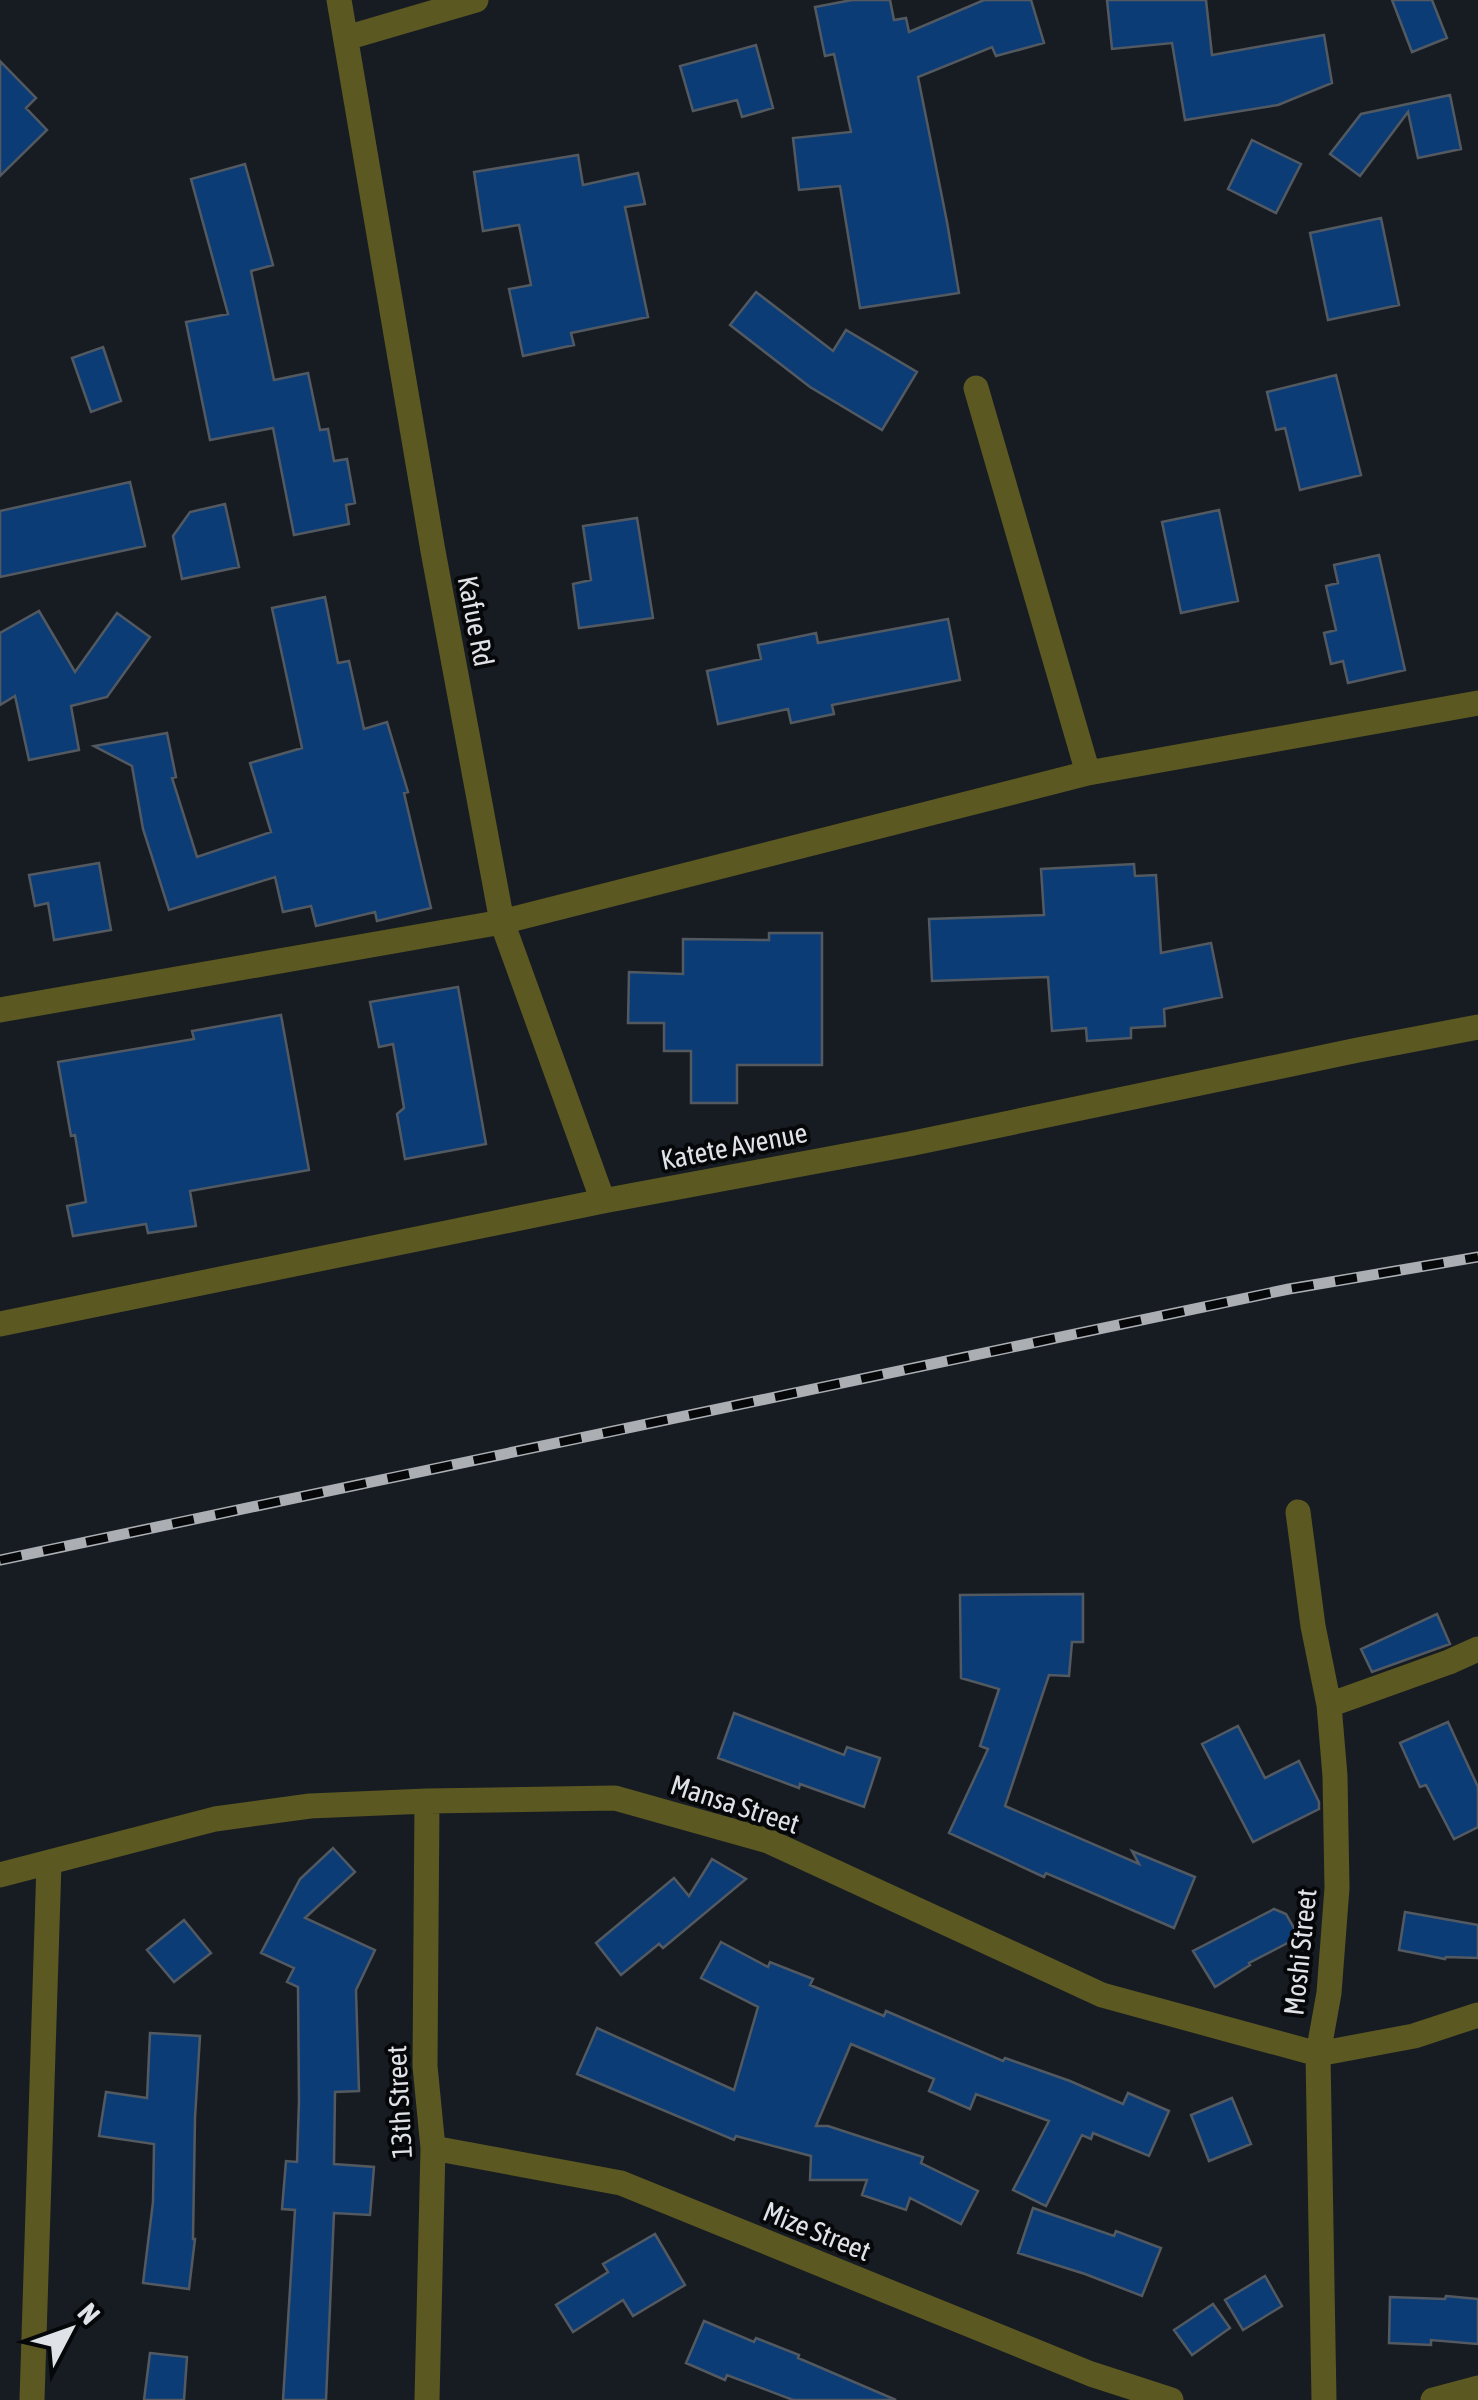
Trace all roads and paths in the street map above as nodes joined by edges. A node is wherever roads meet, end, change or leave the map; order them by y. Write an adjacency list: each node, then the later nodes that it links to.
1 (339, 0): 3 (street, Kafue Rd)
2 (476, 0): 3 (street)
3 (346, 38): 7 (street, Kafue Rd)
4 (976, 388): 6 (street)
5 (1478, 703): 6 (street)
6 (1088, 774): 7 (street)
7 (502, 922): 8 (street); 10 (street, Kafue Rd)
8 (0, 1010)
9 (1478, 1027): 10 (street, Katete Avenue)
10 (603, 1201): 11 (street, Katete Avenue)
11 (0, 1324)
12 (1298, 1512): 14 (street, Moshi Street)
13 (1478, 1649): 14 (street)
14 (1330, 1705): 19 (street, Moshi Street)
15 (427, 1801): 16 (street, Mansa Street); 19 (street, Mansa Street); 20 (street, 13th Street)
16 (50, 1863): 17 (street, Mansa Street); 22 (street)
17 (0, 1875)
18 (1478, 2014): 19 (street, Mansa Street)
19 (1318, 2054): 25 (street, Moshi Street)
20 (433, 2148): 23 (street, 13th Street); 24 (street, Mize Street)
21 (1478, 2388): 26 (street)
22 (32, 2400)
23 (427, 2400)
24 (1171, 2400)
25 (1324, 2400)
26 (1433, 2400)

